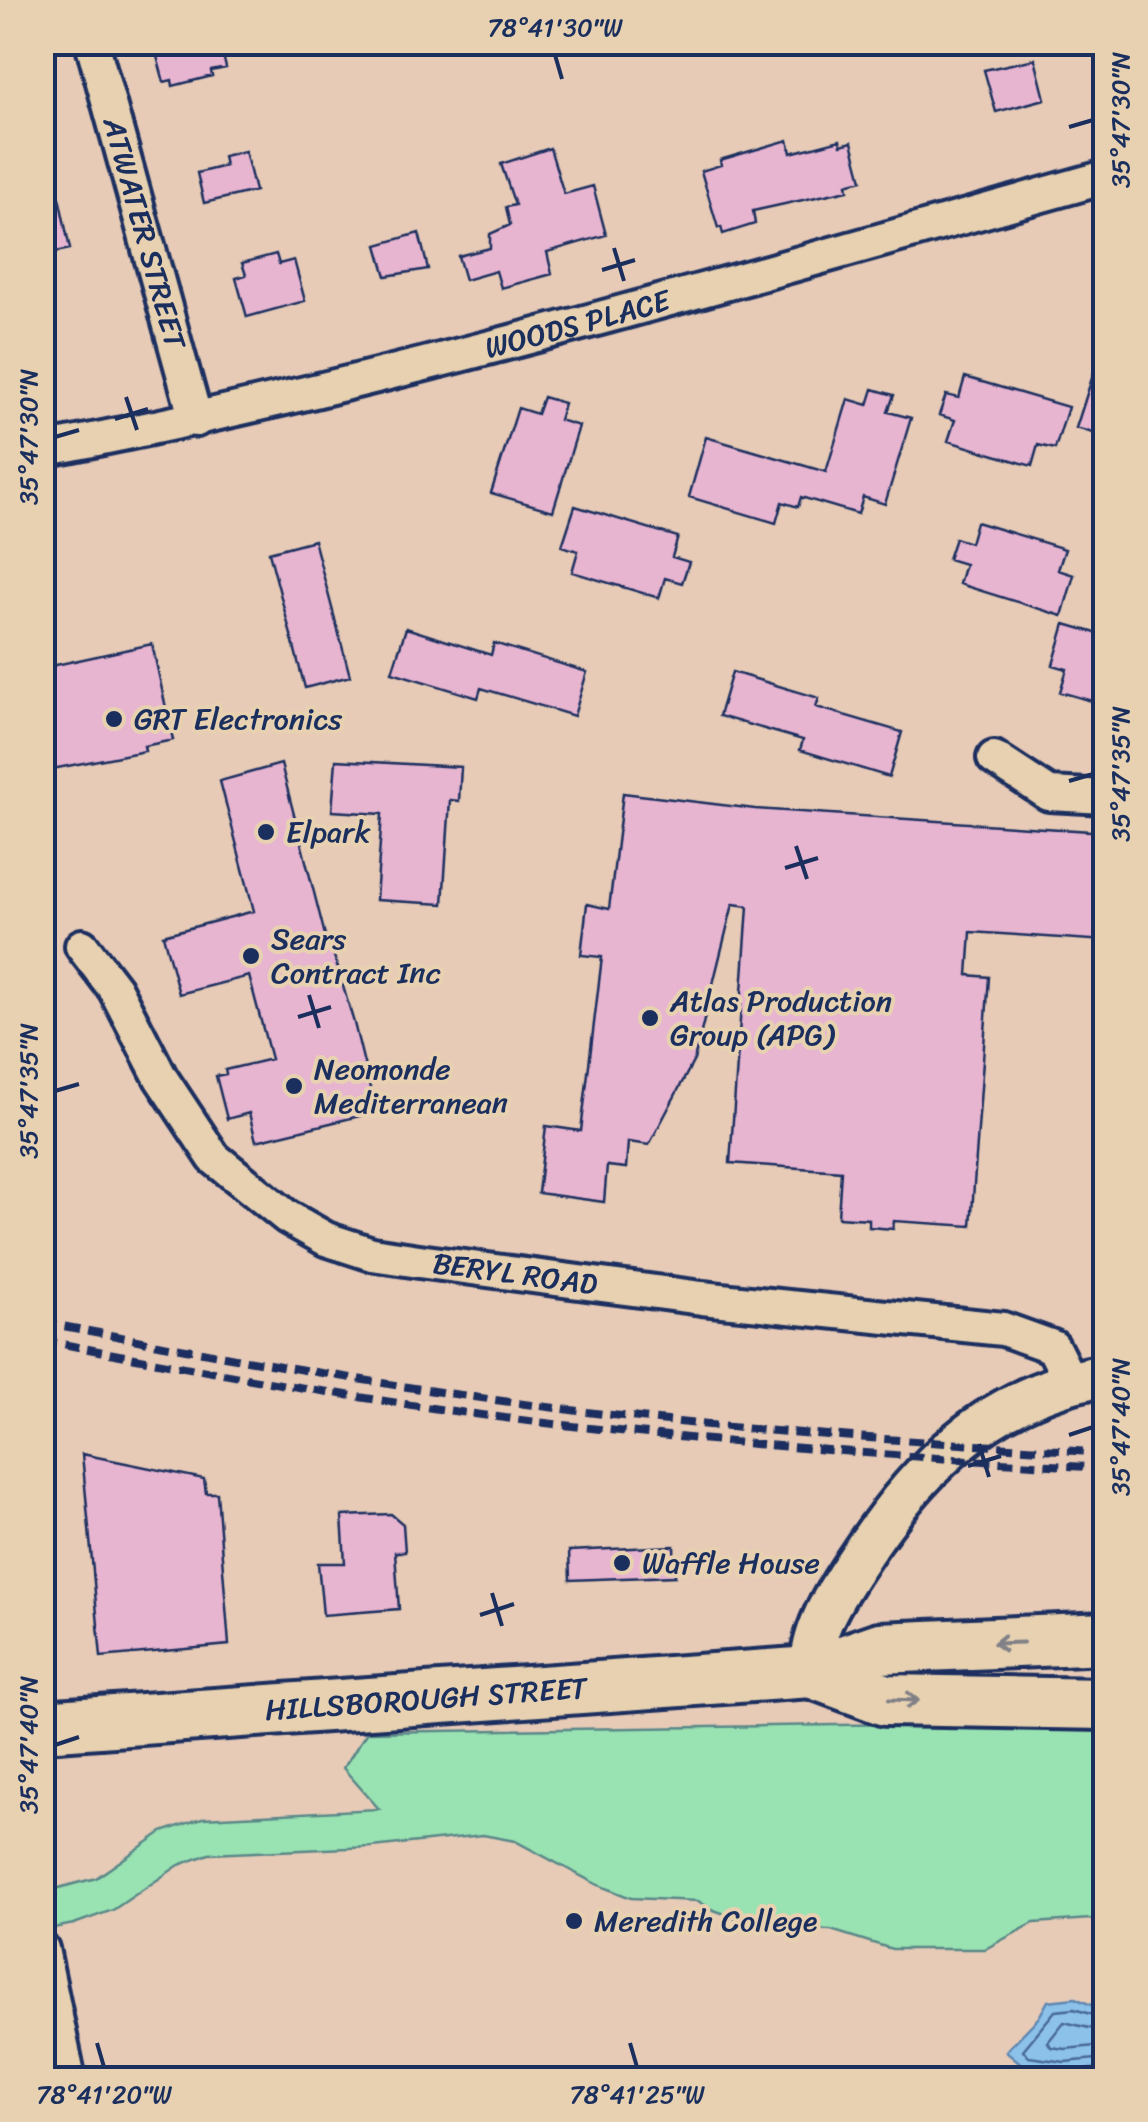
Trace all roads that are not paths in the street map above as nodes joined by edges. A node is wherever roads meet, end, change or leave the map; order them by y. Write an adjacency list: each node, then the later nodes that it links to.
1 (92, 42): 3 (street, ATWATER STREET)
2 (1106, 177): 3 (street, WOODS PLACE)
3 (196, 420): 4 (street, WOODS PLACE)
4 (42, 450)
5 (994, 758): 6 (street)
6 (1106, 797)
7 (82, 946): 8 (street, BERYL ROAD)
8 (1088, 1378): 10 (street, BERYL ROAD)
9 (1106, 1638): 10 (main road, HILLSBOROUGH STREET, one-way to 10)
10 (811, 1672): 11 (main road, HILLSBOROUGH STREET, one-way to 11); 12 (main road, HILLSBOROUGH STREET)
11 (1106, 1704)
12 (42, 1726)
13 (42, 1949): 14 (street)
14 (69, 2080)

